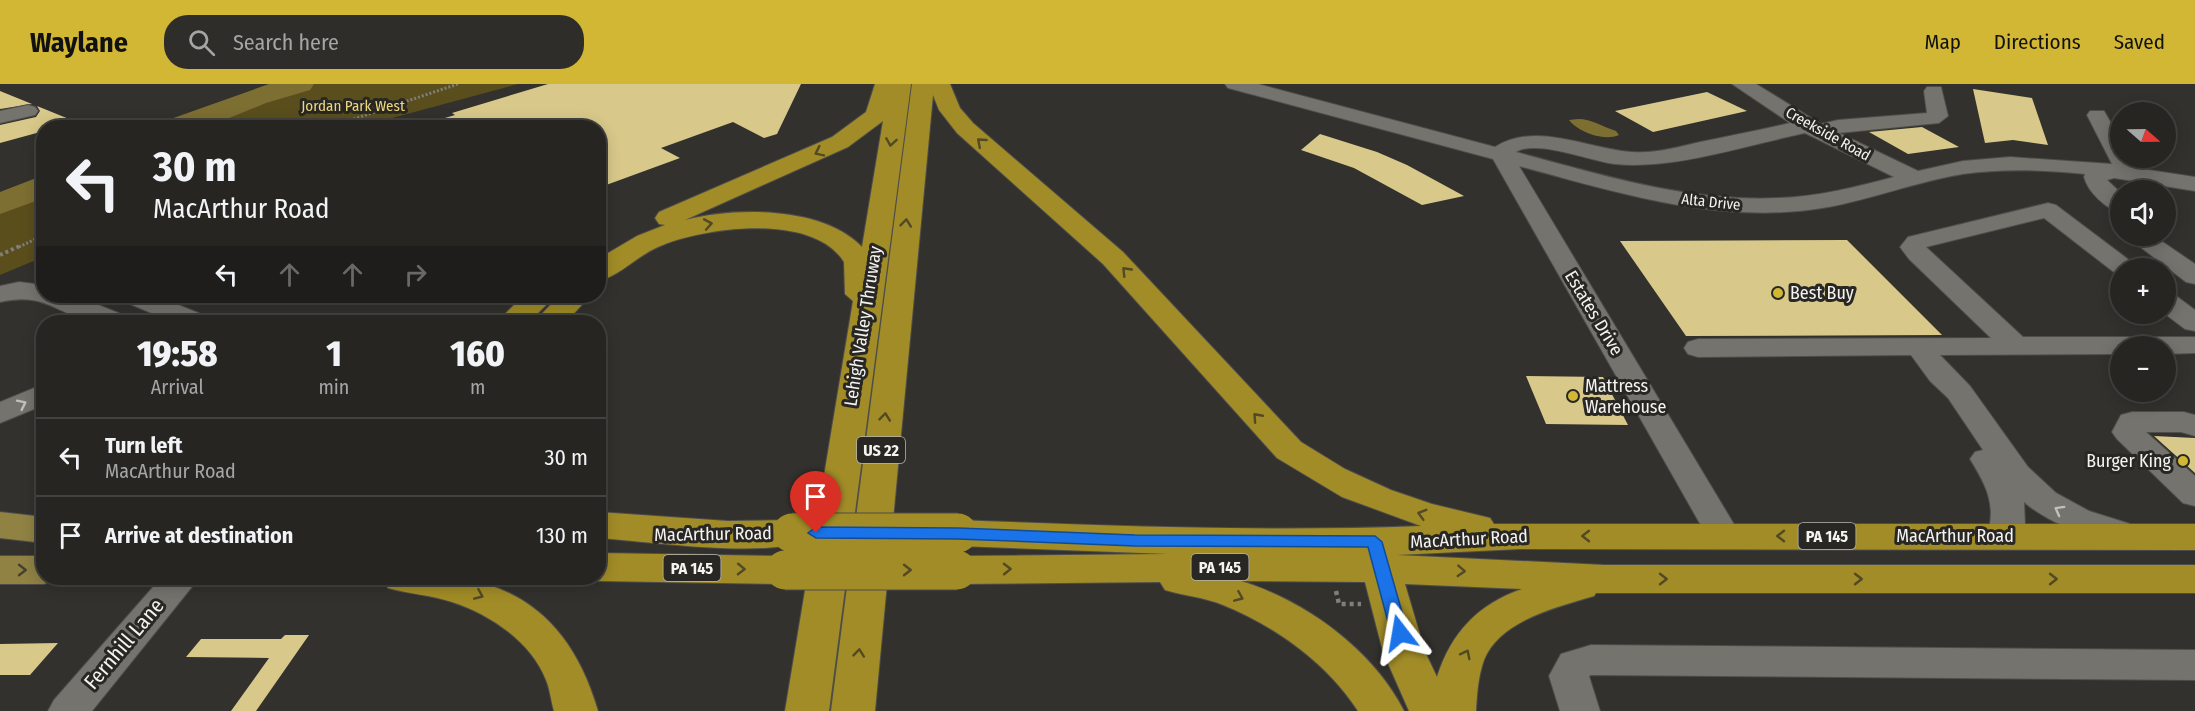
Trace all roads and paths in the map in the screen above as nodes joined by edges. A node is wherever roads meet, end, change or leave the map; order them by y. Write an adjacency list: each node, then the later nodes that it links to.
1 (458, 84): 12 (path)
2 (886, 84): 22 (highway, one-way to 22)
3 (900, 84): 40 (highway, Lehigh Valley Thruway / US 22, one-way to 40)
4 (923, 84): 77 (highway, Lehigh Valley Thruway / US 22, one-way to 4)
5 (939, 84): 56 (highway, one-way to 5)
6 (1235, 84): 14 (street, Alta Drive)
7 (1742, 84): 13 (street, Creekside Road)
8 (1934, 91): 13 (street)
9 (28, 111): 11 (street)
10 (2097, 115): 15 (street)
11 (0, 117)
12 (351, 120)
13 (1813, 129): 14 (street); 16 (street, Creekside Road)
14 (1500, 153): 16 (street, Alta Drive); 57 (street, Estates Drive)
15 (2120, 172): 16 (street, Alta Drive); 17 (street, Alta Drive); 18 (street)
16 (1917, 179)
17 (2195, 184)
18 (2110, 203)
19 (36, 239): 23 (path)
20 (2152, 246): 27 (street)
21 (2176, 246): 25 (street)
22 (606, 248)
23 (0, 255)
24 (2111, 258): 42 (street)
25 (2195, 259)
26 (606, 268): 40 (highway, one-way to 40)
27 (2195, 276)
28 (36, 285): 29 (street)
29 (21, 293)
30 (71, 303): 35 (street)
31 (149, 303): 36 (street)
32 (532, 303): 37 (highway)
33 (568, 303): 38 (highway)
34 (2176, 309): 39 (street)
35 (99, 315)
36 (176, 315)
37 (520, 315)
38 (556, 315)
39 (2195, 323)
40 (863, 329): 76 (highway, Lehigh Valley Thruway / US 22)
41 (2195, 345): 42 (street)
42 (2016, 346): 43 (street)
43 (1919, 347): 44 (street); 45 (street)
44 (1698, 348)
45 (1940, 375): 58 (street); 60 (street, one-way to 45)
46 (36, 397): 47 (street, one-way to 46)
47 (0, 414)
48 (2195, 426): 49 (street)
49 (2195, 495)
50 (0, 525): 52 (main road)
51 (606, 526): 55 (highway)
52 (36, 530)
53 (36, 531): 54 (main road)
54 (0, 532)
55 (728, 534): 59 (main road, MacArthur Road / PA 145); 62 (highway, MacArthur Road / PA 145, bridge)
56 (1520, 536): 57 (highway, MacArthur Road / PA 145, one-way to 56); 67 (highway, MacArthur Road / PA 145)
57 (1724, 536): 58 (highway, MacArthur Road / PA 145, one-way to 57)
58 (2004, 536): 60 (highway, MacArthur Road / PA 145)
59 (606, 537)
60 (2134, 537): 61 (highway, MacArthur Road / PA 145)
61 (2195, 537)
62 (957, 551): 63 (highway, MacArthur Road / PA 145, one-way to 62, bridge); 64 (highway, MacArthur Road / PA 145, one-way to 64); 67 (highway, MacArthur Road / PA 145)
63 (606, 567)
64 (1058, 568): 67 (highway, MacArthur Road / PA 145); 78 (highway, one-way to 78)
65 (0, 570): 66 (main road, one-way to 66)
66 (36, 570)
67 (1376, 571): 68 (highway, MacArthur Road / PA 145, one-way to 68); 72 (path); 79 (highway)
68 (1605, 579): 69 (highway, MacArthur Road / PA 145, one-way to 69); 80 (highway, one-way to 68)
69 (2195, 579)
70 (175, 585): 74 (street, Fernhill Lane)
71 (451, 585): 75 (highway, one-way to 75)
72 (1335, 585)
73 (2195, 665): 81 (street)
74 (68, 711)
75 (576, 711)
76 (807, 711)
77 (853, 711)
78 (1382, 711)
79 (1431, 711)
80 (1454, 711)
81 (1580, 711)

